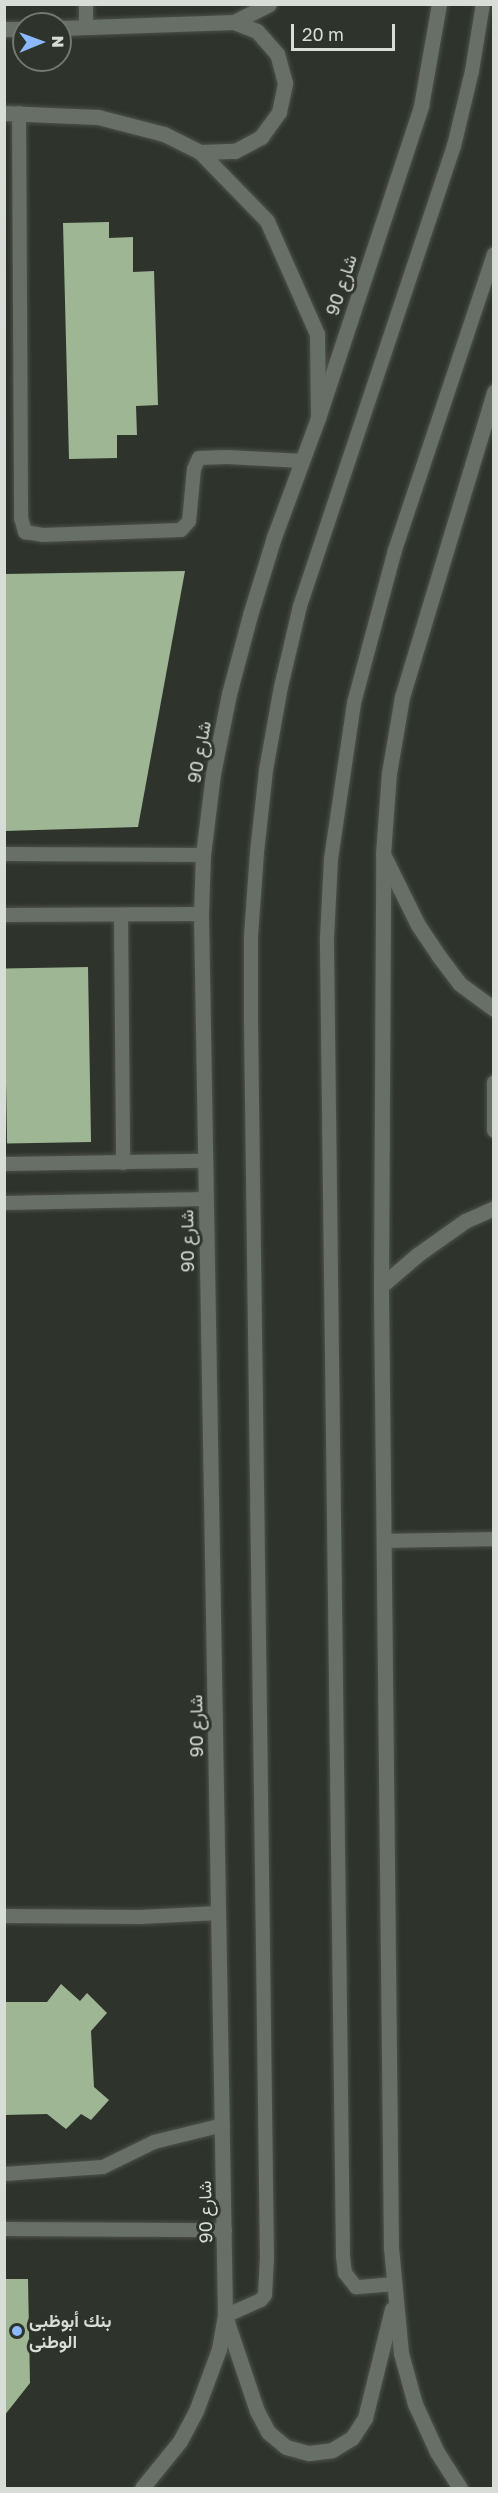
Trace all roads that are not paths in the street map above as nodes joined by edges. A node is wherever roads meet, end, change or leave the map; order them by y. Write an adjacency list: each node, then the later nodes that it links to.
1 (86, 4): 7 (lane)
2 (269, 4): 5 (street)
3 (439, 4): 12 (street, شارع 90)
4 (483, 4): 40 (lane)
5 (234, 22): 7 (street); 9 (street)
6 (72, 28): 7 (street)
7 (86, 28)
8 (12, 113): 9 (street); 13 (lane)
9 (200, 152): 12 (street)
10 (494, 254): 38 (lane)
11 (494, 392): 15 (street)
12 (318, 418): 13 (street, شارع 90)
13 (303, 461): 16 (street, شارع 90)
14 (4, 854): 16 (lane)
15 (383, 854): 20 (street); 29 (street)
16 (203, 855): 17 (street, شارع 90)
17 (201, 914): 19 (lane); 23 (street, شارع 90)
18 (4, 915): 19 (lane)
19 (122, 915): 24 (lane)
20 (494, 1009)
21 (494, 1082): 22 (street)
22 (494, 1130)
23 (205, 1161): 24 (lane); 26 (street, شارع 90)
24 (123, 1163): 25 (lane)
25 (4, 1164)
26 (206, 1199): 27 (lane); 32 (street, شارع 90)
27 (4, 1203)
28 (494, 1208): 29 (street)
29 (381, 1286): 31 (street)
30 (494, 1539): 31 (lane)
31 (384, 1541): 38 (street)
32 (219, 1913): 33 (lane); 34 (street, شارع 90)
33 (4, 1916)
34 (223, 2125): 35 (lane); 37 (street, شارع 90)
35 (4, 2174)
36 (4, 2229): 37 (lane)
37 (225, 2230): 40 (street, شارع 90)
38 (394, 2284): 39 (street)
39 (395, 2300): 40 (street); 42 (street)
40 (225, 2316): 41 (street, شارع 90)
41 (142, 2488)
42 (460, 2488)

